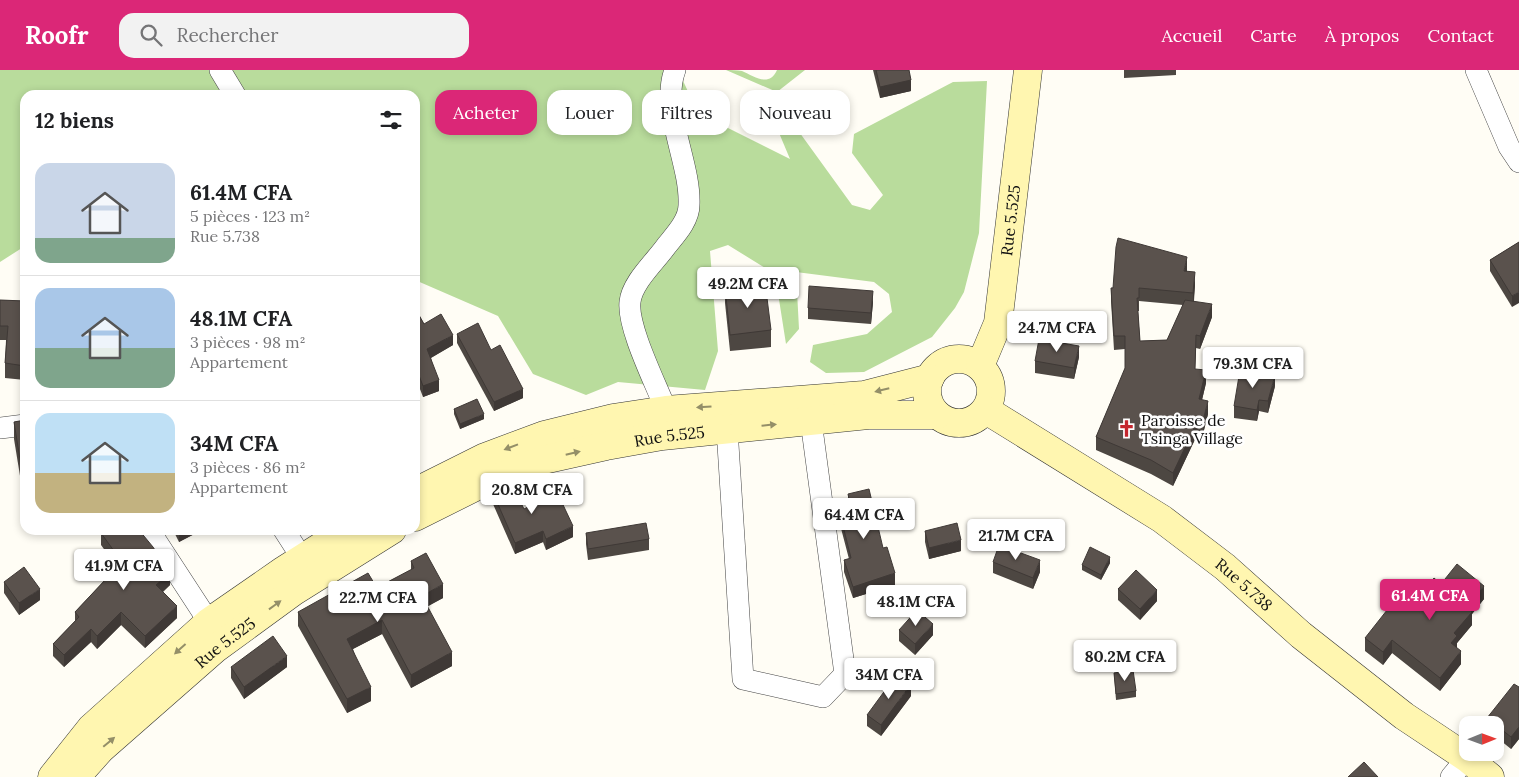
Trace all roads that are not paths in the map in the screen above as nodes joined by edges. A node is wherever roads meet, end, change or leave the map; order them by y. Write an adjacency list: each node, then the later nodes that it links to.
1 (220, 70): 5 (street)
2 (675, 70): 9 (street)
3 (1028, 70): 7 (street, Rue 5.525)
4 (1476, 70): 6 (street)
5 (232, 90)
6 (1519, 162)
7 (980, 366): 8 (street); 10 (street)
8 (930, 378): 9 (street, Rue 5.525, one-way to 9); 11 (street)
9 (666, 410): 16 (street, Rue 5.525, one-way to 16)
10 (986, 410): 11 (street); 24 (street, Rue 5.738)
11 (938, 415): 12 (street, Rue 5.525)
12 (811, 421): 15 (street, Rue 5.525, one-way to 12); 15 (street)
13 (20, 426): 14 (street)
14 (0, 428)
15 (728, 430): 17 (street, Rue 5.525, one-way to 15)
16 (420, 490)
17 (420, 514)
18 (152, 535): 23 (street)
19 (287, 535): 22 (street)
20 (339, 535): 22 (street, Rue 5.525)
21 (384, 535): 26 (street, Rue 5.525, one-way to 21)
22 (302, 558): 23 (street, Rue 5.525)
23 (209, 622): 25 (street, Rue 5.525, one-way to 25)
24 (1459, 768): 27 (street, Rue 5.738)
25 (52, 777)
26 (76, 777)
27 (1490, 777)

